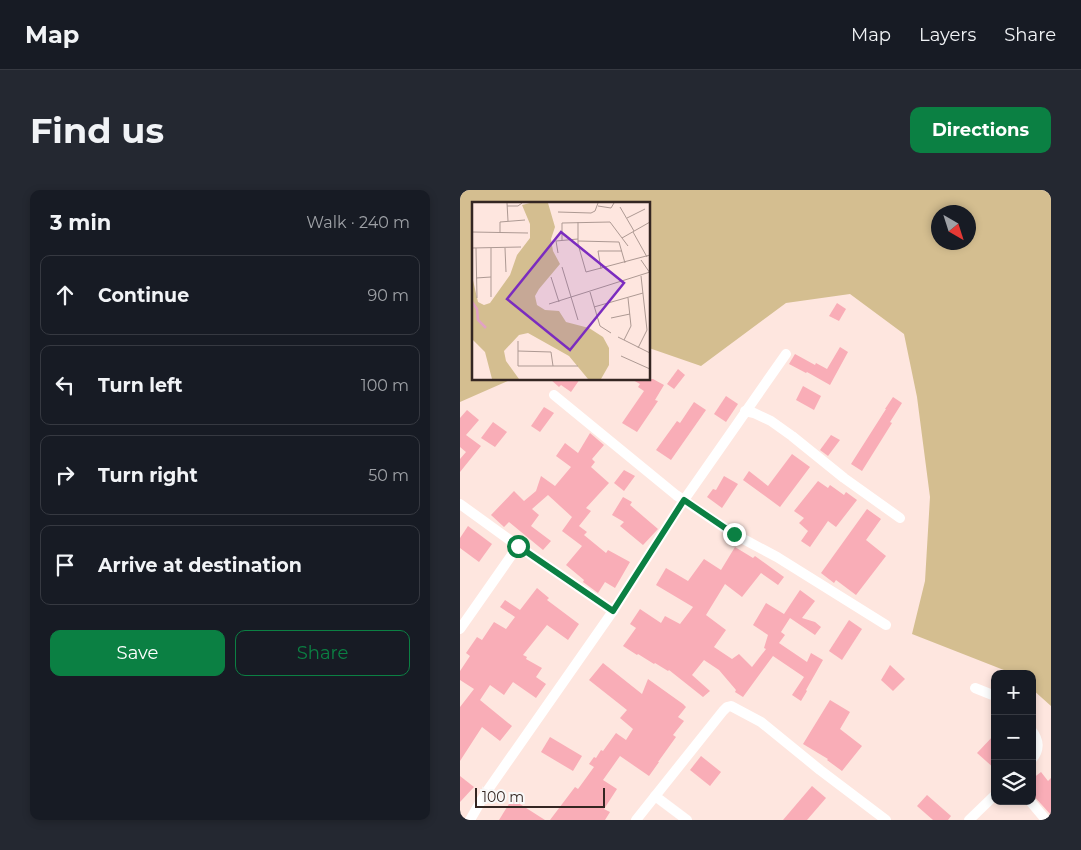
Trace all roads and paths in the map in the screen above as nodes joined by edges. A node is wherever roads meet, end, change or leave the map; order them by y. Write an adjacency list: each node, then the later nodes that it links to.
1 (786, 354): 3 (street)
2 (554, 395): 4 (street)
3 (745, 411): 4 (street); 6 (street)
4 (684, 500): 8 (street); 9 (street)
5 (460, 504): 7 (street)
6 (900, 518)
7 (518, 546): 8 (street); 10 (street)
8 (613, 611): 18 (street)
9 (886, 625)
10 (460, 629)
11 (975, 688): 12 (street)
12 (991, 694)
13 (1036, 737): 14 (street)
14 (1036, 753)
15 (655, 796): 19 (street); 20 (street); 21 (street)
16 (991, 799): 22 (street)
17 (1033, 805): 23 (street)
18 (470, 820)
19 (636, 820)
20 (687, 820)
21 (886, 820)
22 (969, 820)
23 (1046, 820)

